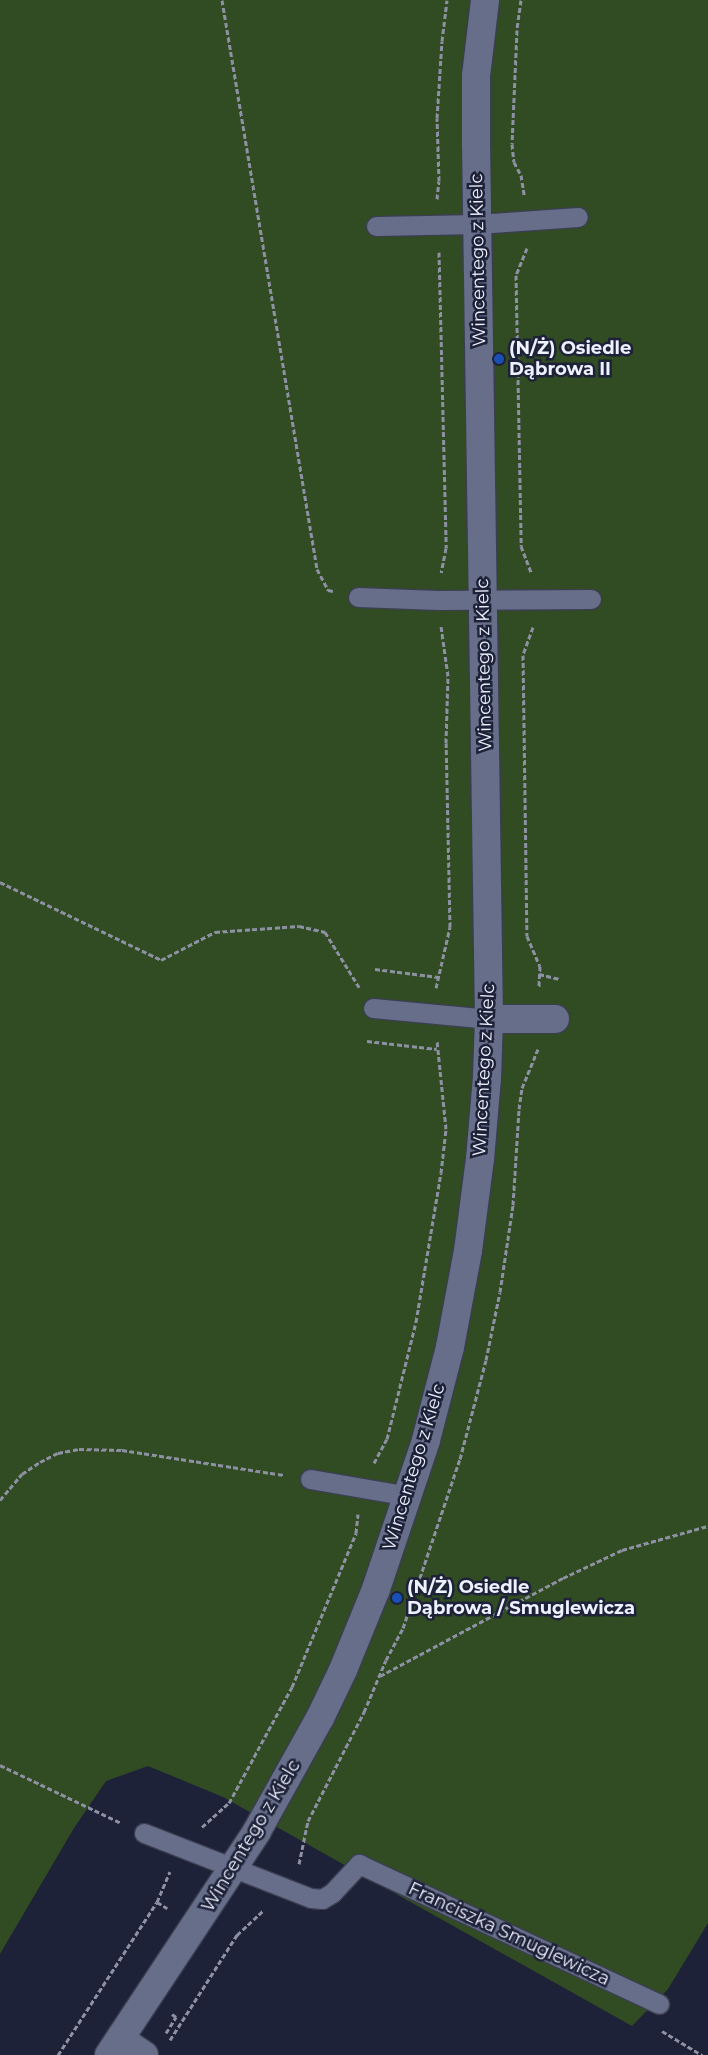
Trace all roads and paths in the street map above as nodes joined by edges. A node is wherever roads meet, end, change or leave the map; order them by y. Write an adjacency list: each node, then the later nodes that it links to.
1 (222, 0): 12 (path)
2 (447, 0): 5 (path)
3 (486, 0): 8 (street, Wincentego z Kielc)
4 (521, 0): 6 (path)
5 (439, 143)
6 (526, 201)
7 (578, 218): 8 (lane)
8 (477, 224): 9 (lane); 14 (street, Wincentego z Kielc)
9 (376, 226)
10 (529, 242): 11 (path)
11 (531, 573)
12 (358, 597): 14 (lane)
13 (591, 599): 14 (lane)
14 (483, 600): 23 (street, Wincentego z Kielc)
15 (536, 619): 18 (path)
16 (0, 882): 21 (path)
17 (375, 969): 19 (path)
18 (539, 974): 20 (path); 22 (path)
19 (438, 977)
20 (559, 978)
21 (373, 1008): 23 (lane)
22 (547, 1018): 23 (street); 26 (path)
23 (489, 1019): 28 (street, Wincentego z Kielc)
24 (367, 1041): 25 (path)
25 (437, 1049)
26 (519, 1109)
27 (310, 1479): 28 (lane); 29 (path)
28 (408, 1496): 34 (street, Wincentego z Kielc)
29 (0, 1500)
30 (708, 1526): 35 (path)
31 (0, 1765): 32 (path)
32 (144, 1833): 33 (lane)
33 (182, 1848): 34 (lane); 39 (path)
34 (233, 1869): 35 (lane); 37 (street, Wincentego z Kielc)
35 (287, 1889): 36 (lane, Franciszka Smuglewicza); 38 (path)
36 (658, 2004)
37 (114, 2047): 38 (street)
38 (156, 2049)
39 (58, 2055)

